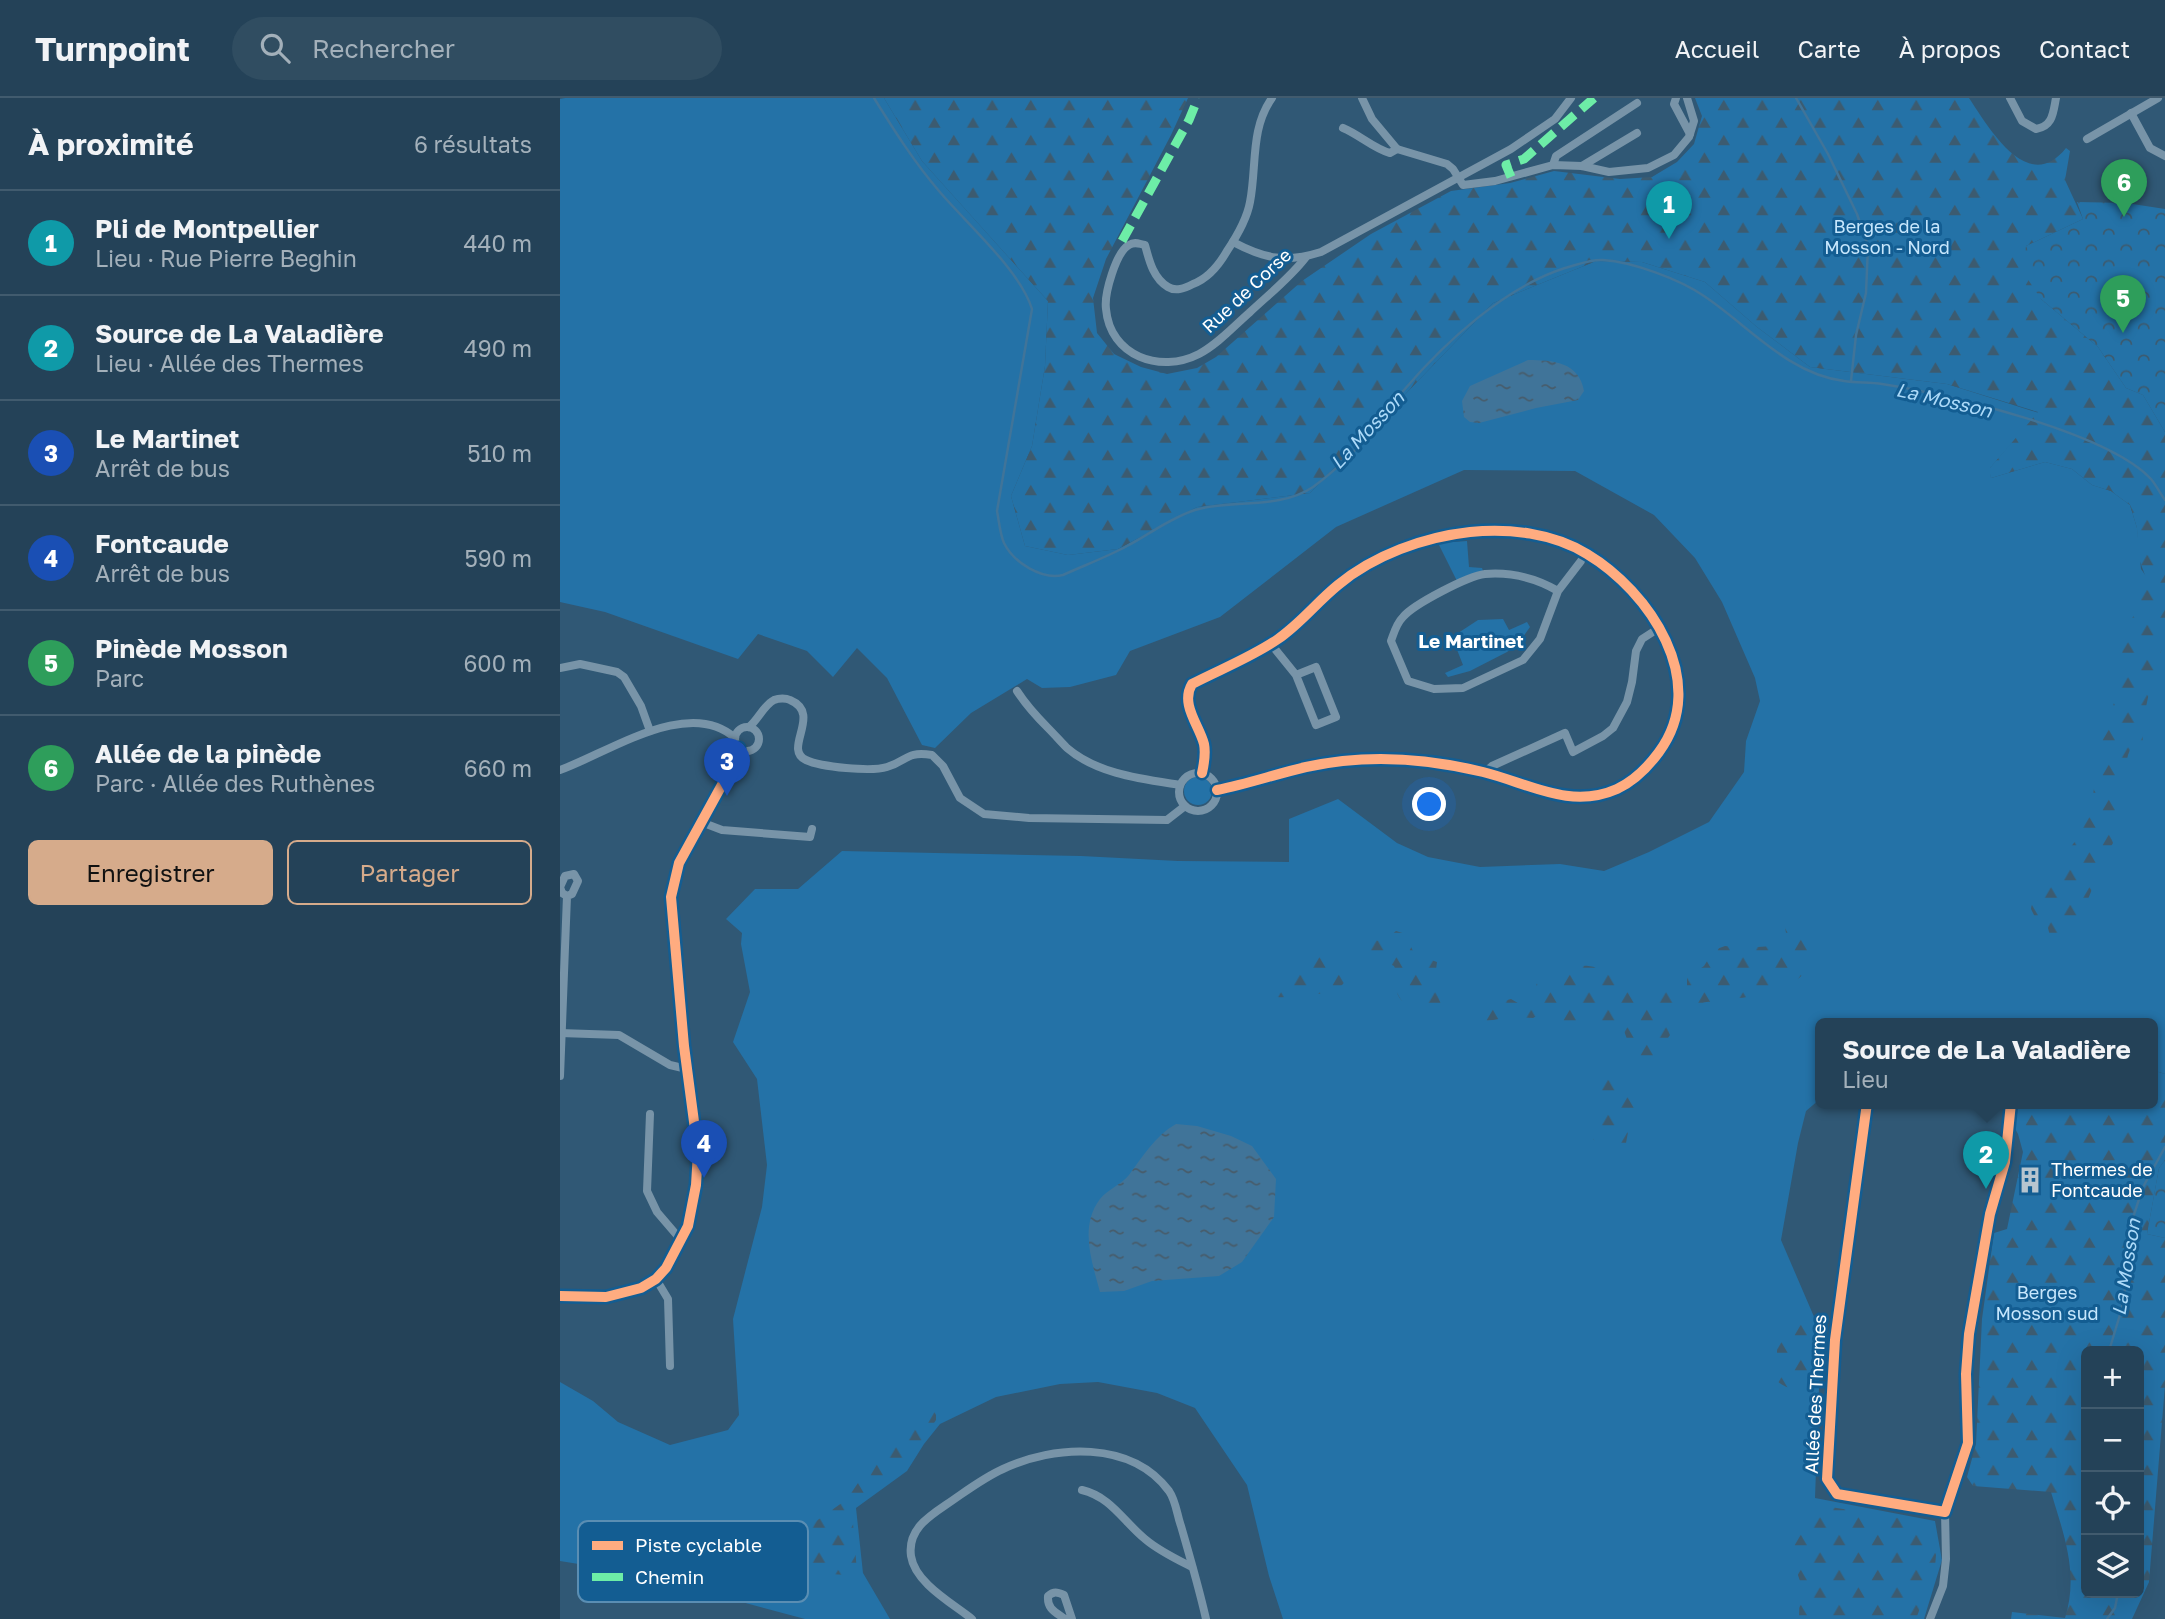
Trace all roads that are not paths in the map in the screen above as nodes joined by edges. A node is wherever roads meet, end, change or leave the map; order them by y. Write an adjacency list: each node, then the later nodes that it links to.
1 (1272, 98): 20 (street)
2 (1362, 98): 15 (street)
3 (1571, 98): 19 (street, Rue de Corse)
4 (1676, 98): 13 (street)
5 (1687, 98): 13 (street)
6 (2010, 98): 7 (street)
7 (2056, 98)
8 (2158, 98): 10 (street)
9 (1637, 103): 17 (street)
10 (2131, 113): 14 (street); 16 (street)
11 (1343, 128): 15 (street)
12 (1637, 133): 18 (street)
13 (1690, 134): 18 (street)
14 (2087, 139)
15 (1397, 149): 19 (street)
16 (2165, 156)
17 (1553, 166): 18 (street); 19 (street)
18 (1582, 166)
19 (1457, 177): 21 (street, Rue de Corse)
20 (1233, 242): 21 (street); 21 (street, Rue de Corse)
21 (1306, 257)
22 (1585, 552): 23 (street); 24 (street); 25 (street)
23 (1558, 591): 23 (street)
24 (1659, 628): 34 (street); 34 (street)
25 (1271, 643): 27 (street); 35 (street)
26 (560, 668): 30 (street)
27 (1296, 675): 27 (street)
28 (1017, 691): 36 (street)
29 (752, 729): 31 (street); 32 (street); 38 (street)
30 (650, 731): 31 (street); 33 (street)
31 (736, 735): 32 (street)
32 (742, 749): 39 (street)
33 (560, 770)
34 (1485, 772): 37 (street)
35 (1202, 773): 36 (street); 37 (street)
36 (1180, 785): 38 (street)
37 (1217, 790): 38 (street)
38 (1185, 806)
39 (701, 822): 40 (street); 43 (street)
40 (812, 829)
41 (567, 896): 42 (street)
42 (561, 1033): 43 (street); 44 (street)
43 (687, 1069): 48 (street)
44 (560, 1076)
45 (1866, 1109): 53 (street, Allée des Thermes)
46 (2010, 1109): 53 (street)
47 (650, 1114): 48 (street)
48 (681, 1240): 49 (street)
49 (656, 1279): 50 (street); 51 (street)
50 (560, 1296)
51 (670, 1366)
52 (1082, 1490): 54 (street)
53 (1945, 1513): 59 (street)
54 (1192, 1567): 55 (street); 58 (street)
55 (972, 1619)
56 (1065, 1619): 57 (street)
57 (1072, 1619)
58 (1206, 1619)
59 (1930, 1619)

